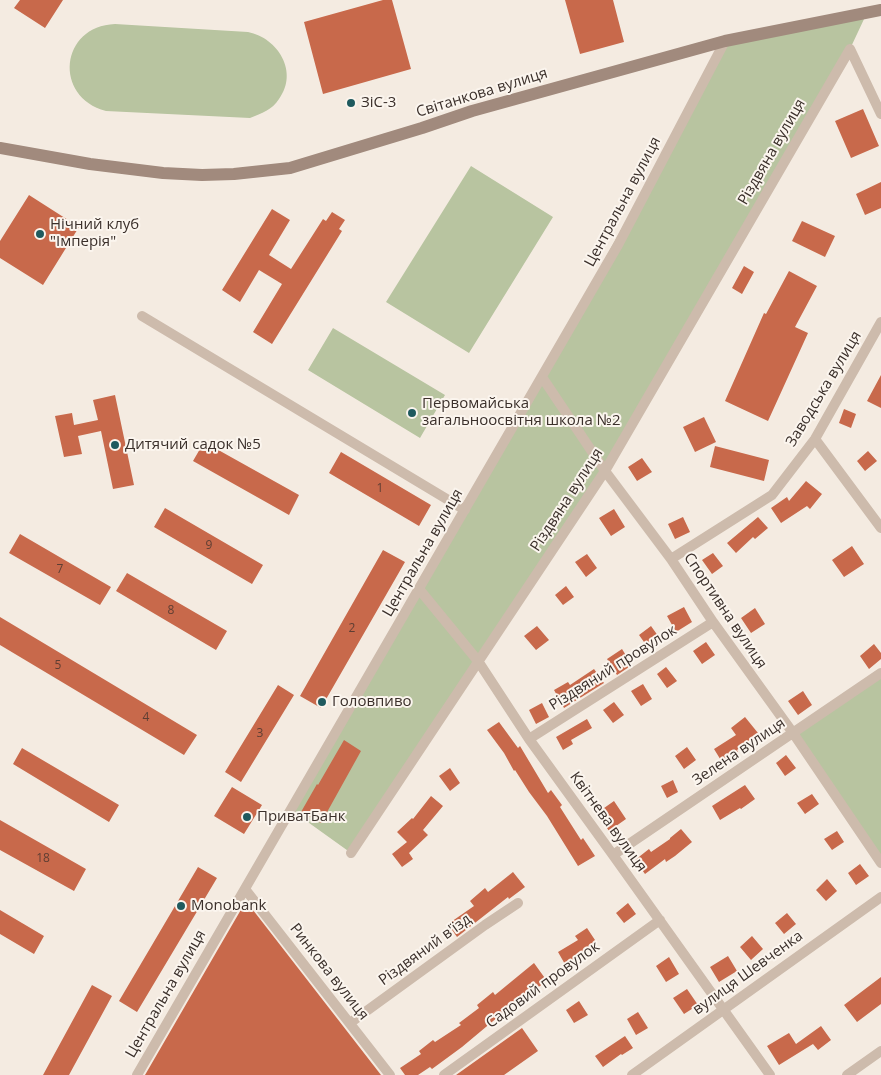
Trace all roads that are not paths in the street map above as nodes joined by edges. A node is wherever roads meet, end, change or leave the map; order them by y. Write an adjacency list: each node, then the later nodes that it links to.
1 (881, 10): 2 (street, Світанкова вулиця)
2 (725, 41): 4 (street, Світанкова вулиця); 7 (street, Центральна вулиця)
3 (881, 114): 9 (street, Різдвяна вулиця)
4 (0, 148)
5 (142, 316): 10 (street)
6 (881, 322): 8 (street, Заводська вулиця)
7 (542, 377): 9 (street, Спортивна вулиця); 10 (street, Центральна вулиця)
8 (815, 439): 11 (street); 12 (street, Заводська вулиця)
9 (605, 471): 12 (street, Спортивна вулиця); 15 (street, Різдвяна вулиця)
10 (465, 510): 13 (street, Центральна вулиця)
11 (881, 528)
12 (671, 559): 14 (street, Спортивна вулиця)
13 (419, 590): 15 (street, Квітнева вулиця); 22 (street, Центральна вулиця)
14 (713, 622): 17 (street, Спортивна вулиця); 18 (street, Різдвяний провулок)
15 (478, 660): 18 (street, Квітнева вулиця); 19 (street, Різдвяна вулиця)
16 (881, 674): 17 (street, Зелена вулиця)
17 (792, 734): 20 (street, Зелена вулиця); 21 (street, Спортивна вулиця)
18 (529, 739): 20 (street, Квітнева вулиця)
19 (351, 853)
20 (614, 854): 25 (street, Квітнева вулиця)
21 (881, 863)
22 (245, 889): 27 (street, Ринкова вулиця); 29 (street, Центральна вулиця)
23 (881, 897): 26 (street, вулиця Шевченка)
24 (518, 903): 27 (street, Різдвяний в'їзд)
25 (660, 920): 26 (street, Квітнева вулиця); 31 (street, Садовий провулок)
26 (722, 1010): 32 (street, вулиця Шевченка); 33 (street, Квітнева вулиця)
27 (350, 1023): 30 (street, Ринкова вулиця)
28 (881, 1051): 34 (street)
29 (137, 1075)
30 (390, 1075)
31 (444, 1075)
32 (632, 1075)
33 (770, 1075)
34 (847, 1075)

